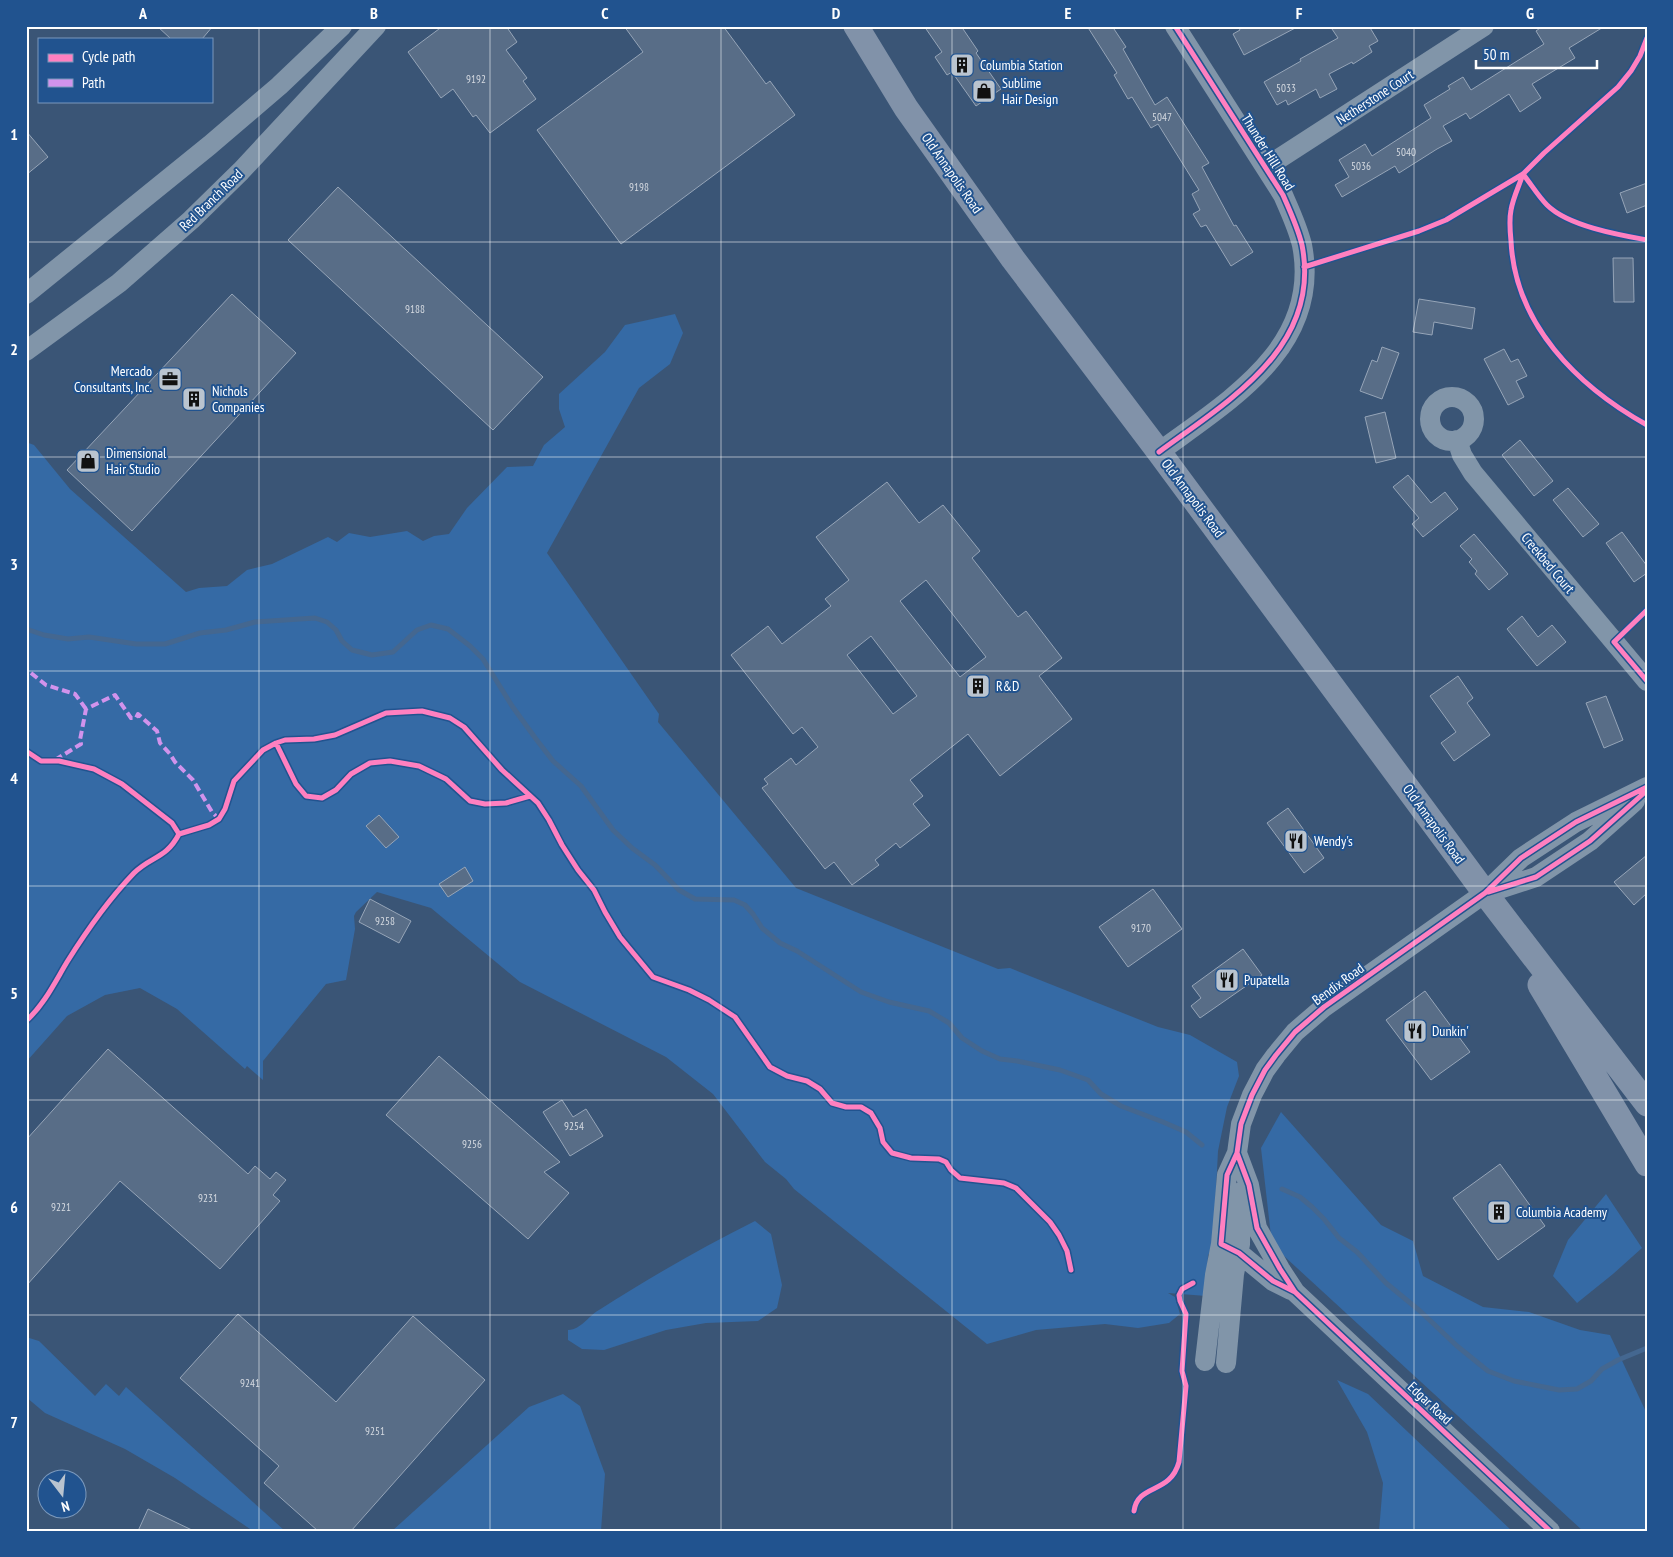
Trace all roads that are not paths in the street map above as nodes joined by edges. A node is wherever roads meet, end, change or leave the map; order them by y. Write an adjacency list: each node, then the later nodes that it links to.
1 (342, 26): 7 (street)
2 (376, 26): 8 (street, Red Branch Road)
3 (856, 26): 10 (main road, Old Annapolis Road)
4 (1175, 26): 6 (street, Thunder Hill Road)
5 (1484, 26): 6 (street, Netherstone Court)
6 (1266, 167): 10 (street, Thunder Hill Road)
7 (26, 294)
8 (26, 351)
9 (1457, 440): 11 (street, Creekbed Court)
10 (1159, 452): 14 (main road, Old Annapolis Road)
11 (1647, 681)
12 (1647, 787): 14 (street)
13 (1647, 791): 14 (street)
14 (1486, 893): 15 (main road, Old Annapolis Road); 16 (street, Bendix Road); 17 (main road, Old Annapolis Road)
15 (1647, 1104)
16 (1237, 1153): 18 (street, Bendix Road); 19 (street, Bendix Road); 20 (street, Edgar Road)
17 (1647, 1164)
18 (1221, 1244): 19 (street, Edgar Road); 21 (street, Bendix Road)
19 (1239, 1253): 20 (street, Edgar Road); 22 (street, Bendix Road)
20 (1295, 1292): 23 (street, Edgar Road)
21 (1205, 1361)
22 (1226, 1363)
23 (1550, 1531)

